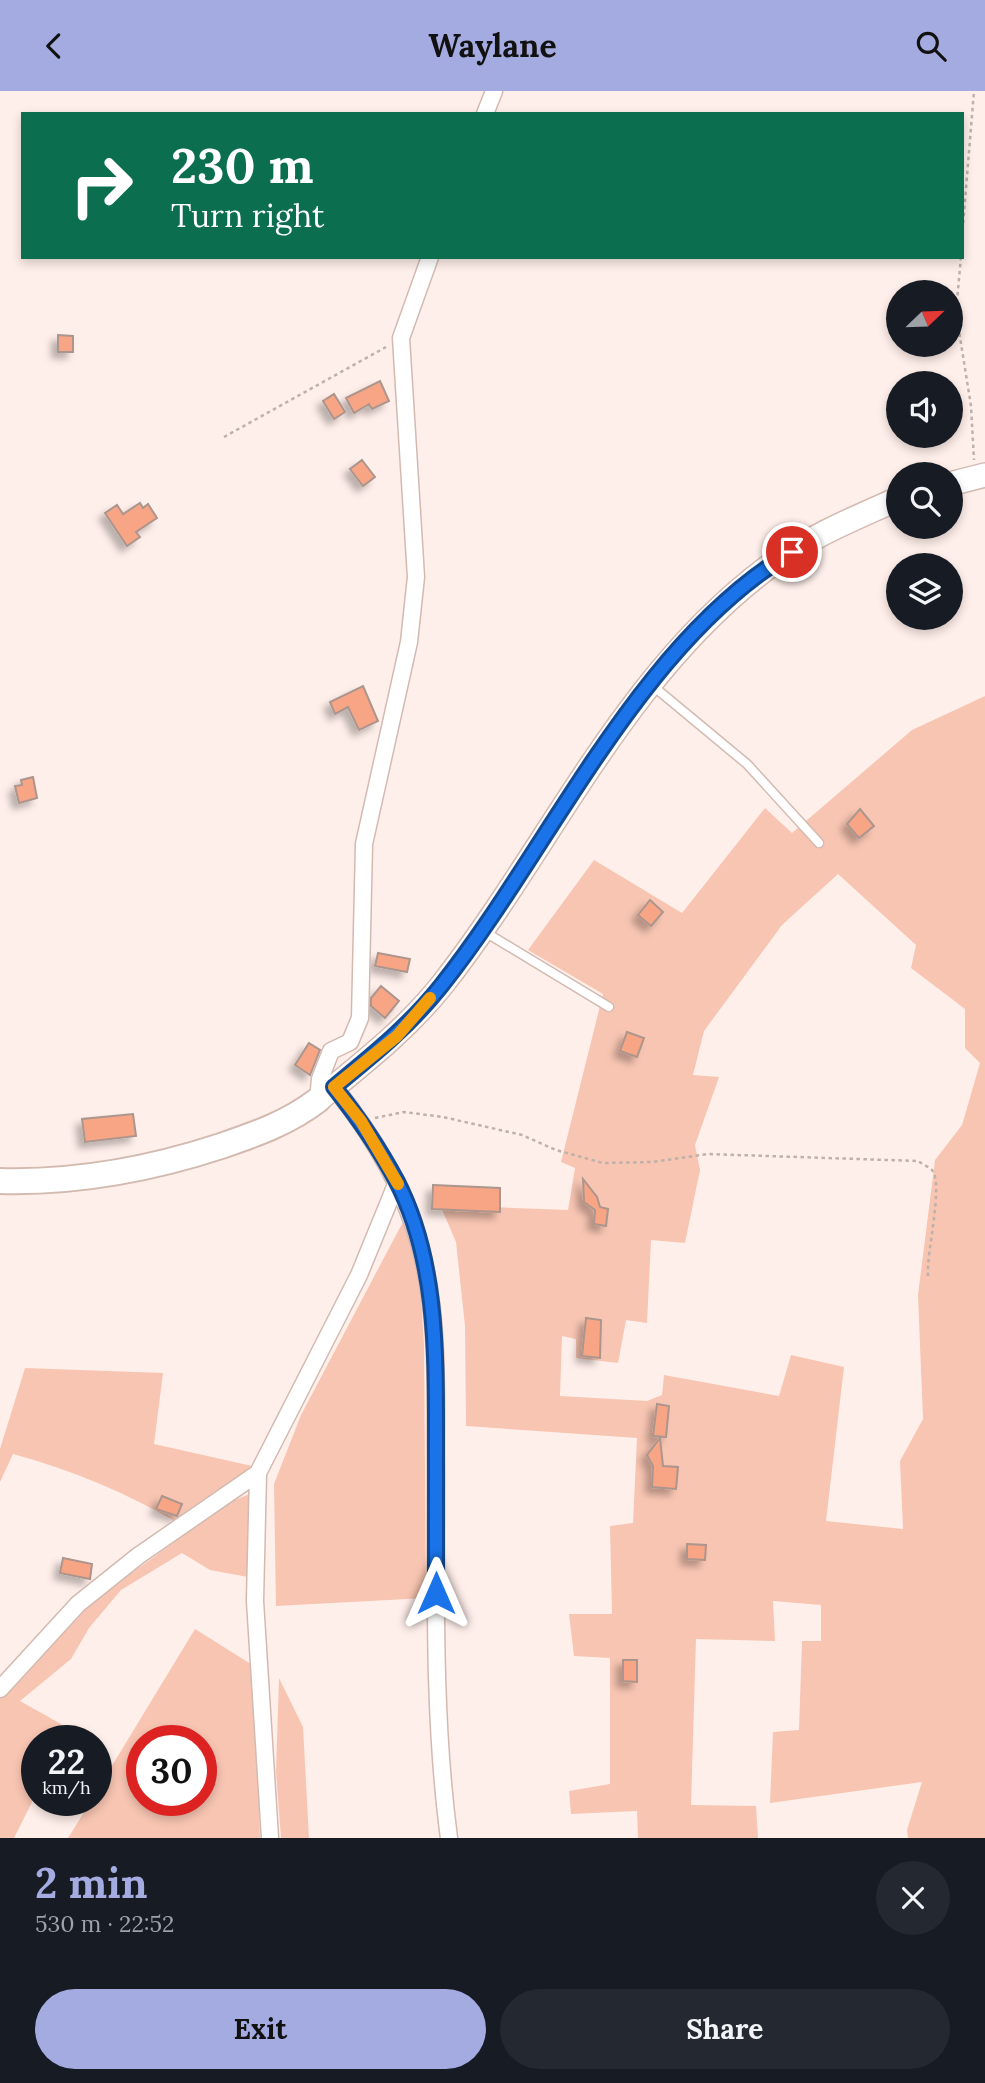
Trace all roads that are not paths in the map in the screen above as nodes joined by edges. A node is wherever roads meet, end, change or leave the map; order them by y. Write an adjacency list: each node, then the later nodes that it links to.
1 (494, 91): 2 (street)
2 (486, 112)
3 (429, 259): 11 (street)
4 (980, 476): 5 (main road)
5 (963, 481)
6 (886, 504): 7 (main road)
7 (650, 684): 8 (lane); 9 (main road)
8 (819, 843)
9 (482, 931): 10 (lane); 11 (main road)
10 (609, 1007)
11 (326, 1094): 12 (main road); 13 (street)
12 (0, 1181)
13 (397, 1182): 14 (street); 17 (street)
14 (258, 1473): 15 (street); 16 (street)
15 (0, 1689)
16 (270, 1838)
17 (449, 1838)

